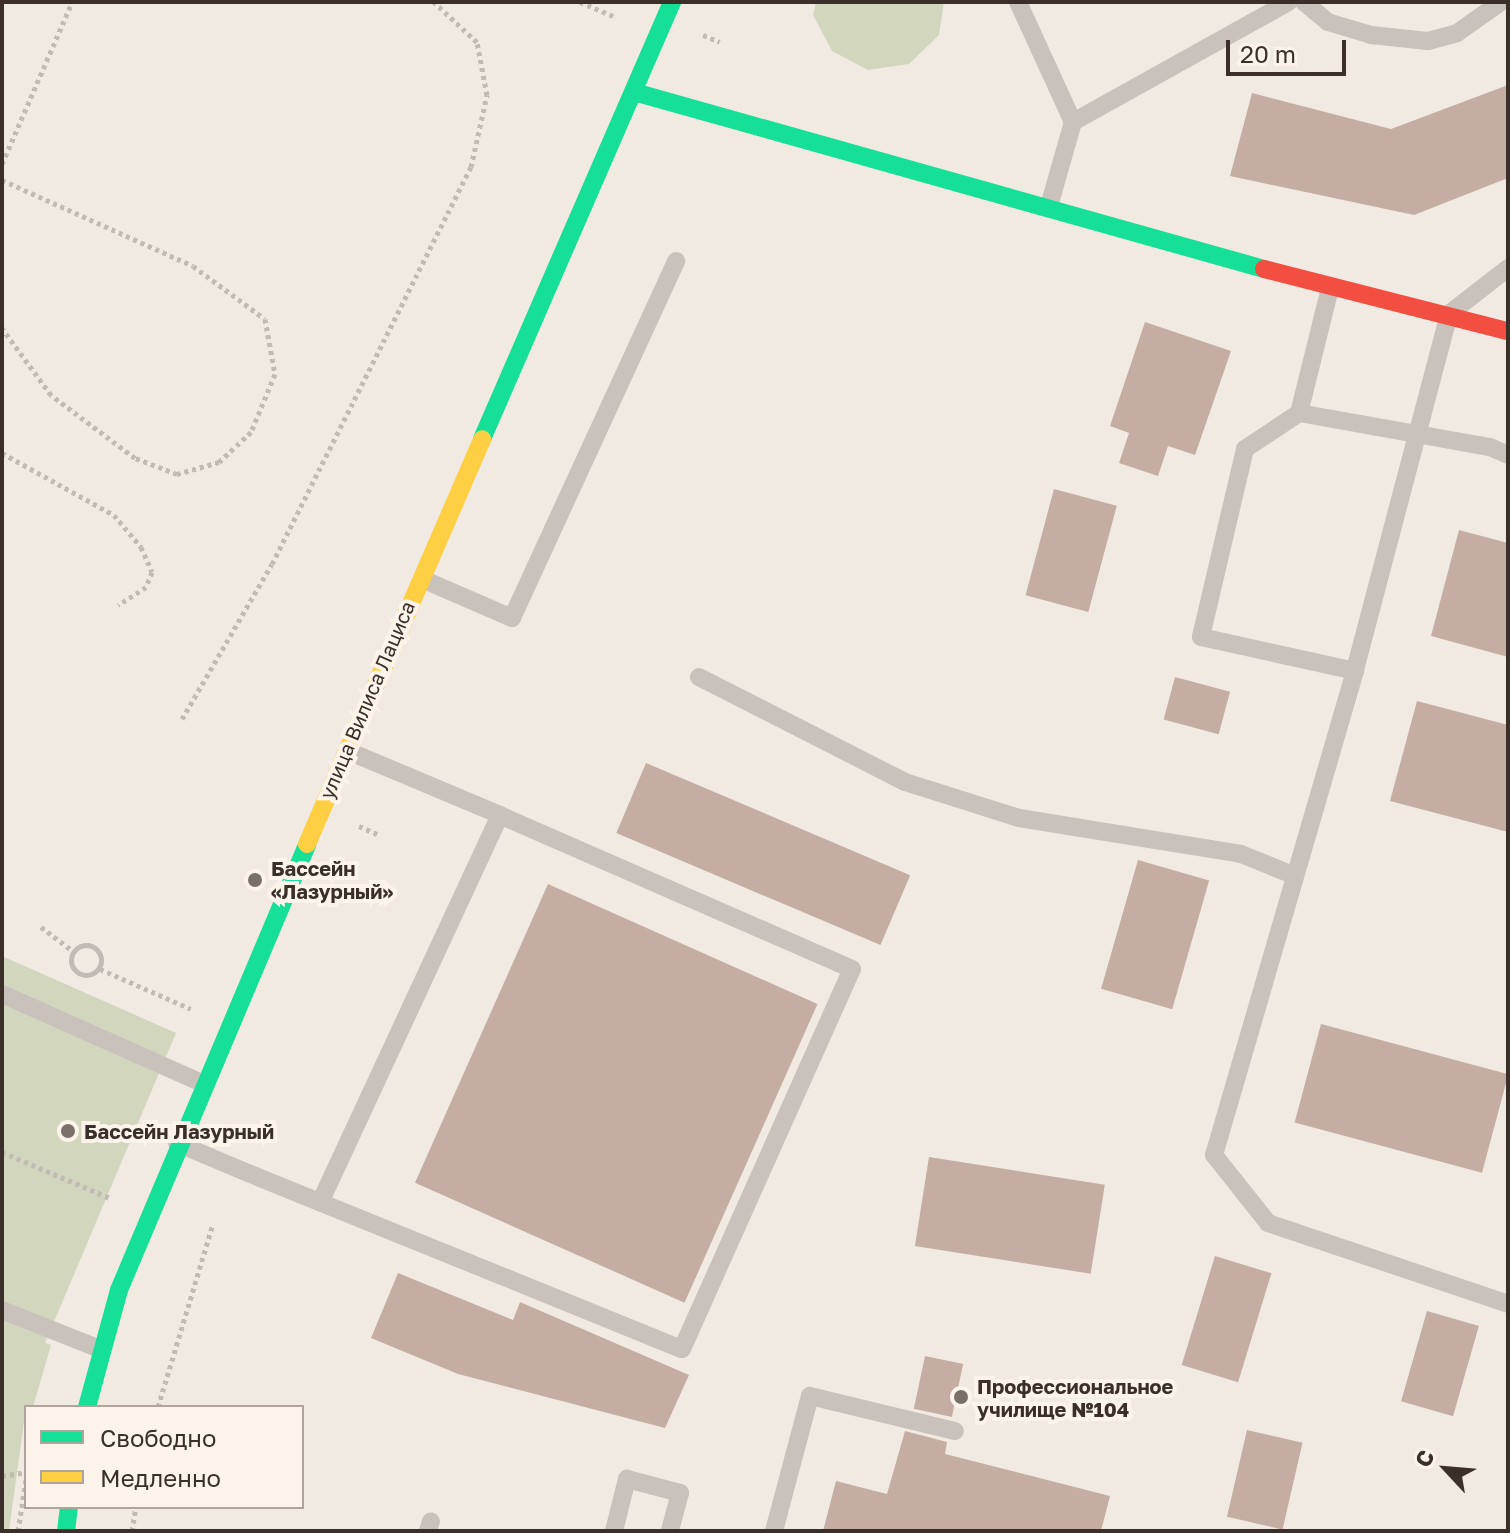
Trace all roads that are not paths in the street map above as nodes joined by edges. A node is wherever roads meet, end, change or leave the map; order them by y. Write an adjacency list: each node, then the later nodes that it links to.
1 (672, 2): 6 (street, улица Вилиса Лациса)
2 (1018, 2): 7 (lane)
3 (1289, 2): 7 (lane)
4 (1304, 2): 5 (lane)
5 (1501, 2)
6 (634, 92): 8 (street); 17 (street, улица Вилиса Лациса)
7 (1073, 122): 8 (lane)
8 (1049, 206): 11 (street)
9 (676, 261): 17 (lane)
10 (1508, 268): 12 (lane)
11 (1330, 288): 12 (street); 14 (lane)
12 (1449, 314): 13 (street); 15 (lane)
13 (1508, 331)
14 (1299, 413): 15 (lane); 18 (lane)
15 (1415, 435): 16 (lane); 18 (lane)
16 (1508, 455)
17 (419, 577): 20 (street, улица Вилиса Лациса)
18 (1355, 671): 22 (lane)
19 (699, 677): 22 (lane)
20 (346, 750): 21 (lane); 24 (street, улица Вилиса Лациса)
21 (500, 815): 26 (lane); 26 (lane)
22 (1293, 875): 27 (lane)
23 (2, 994): 24 (lane)
24 (204, 1084): 25 (street, улица Вилиса Лациса)
25 (177, 1143): 26 (lane); 29 (street, улица Вилиса Лациса)
26 (320, 1202)
27 (1508, 1304)
28 (2, 1310): 29 (lane)
29 (100, 1349): 30 (street, улица Вилиса Лациса)
30 (87, 1405)
31 (955, 1431): 36 (lane)
32 (69, 1509): 33 (street)
33 (66, 1531)
34 (614, 1531): 35 (lane)
35 (670, 1531)
36 (774, 1531)

